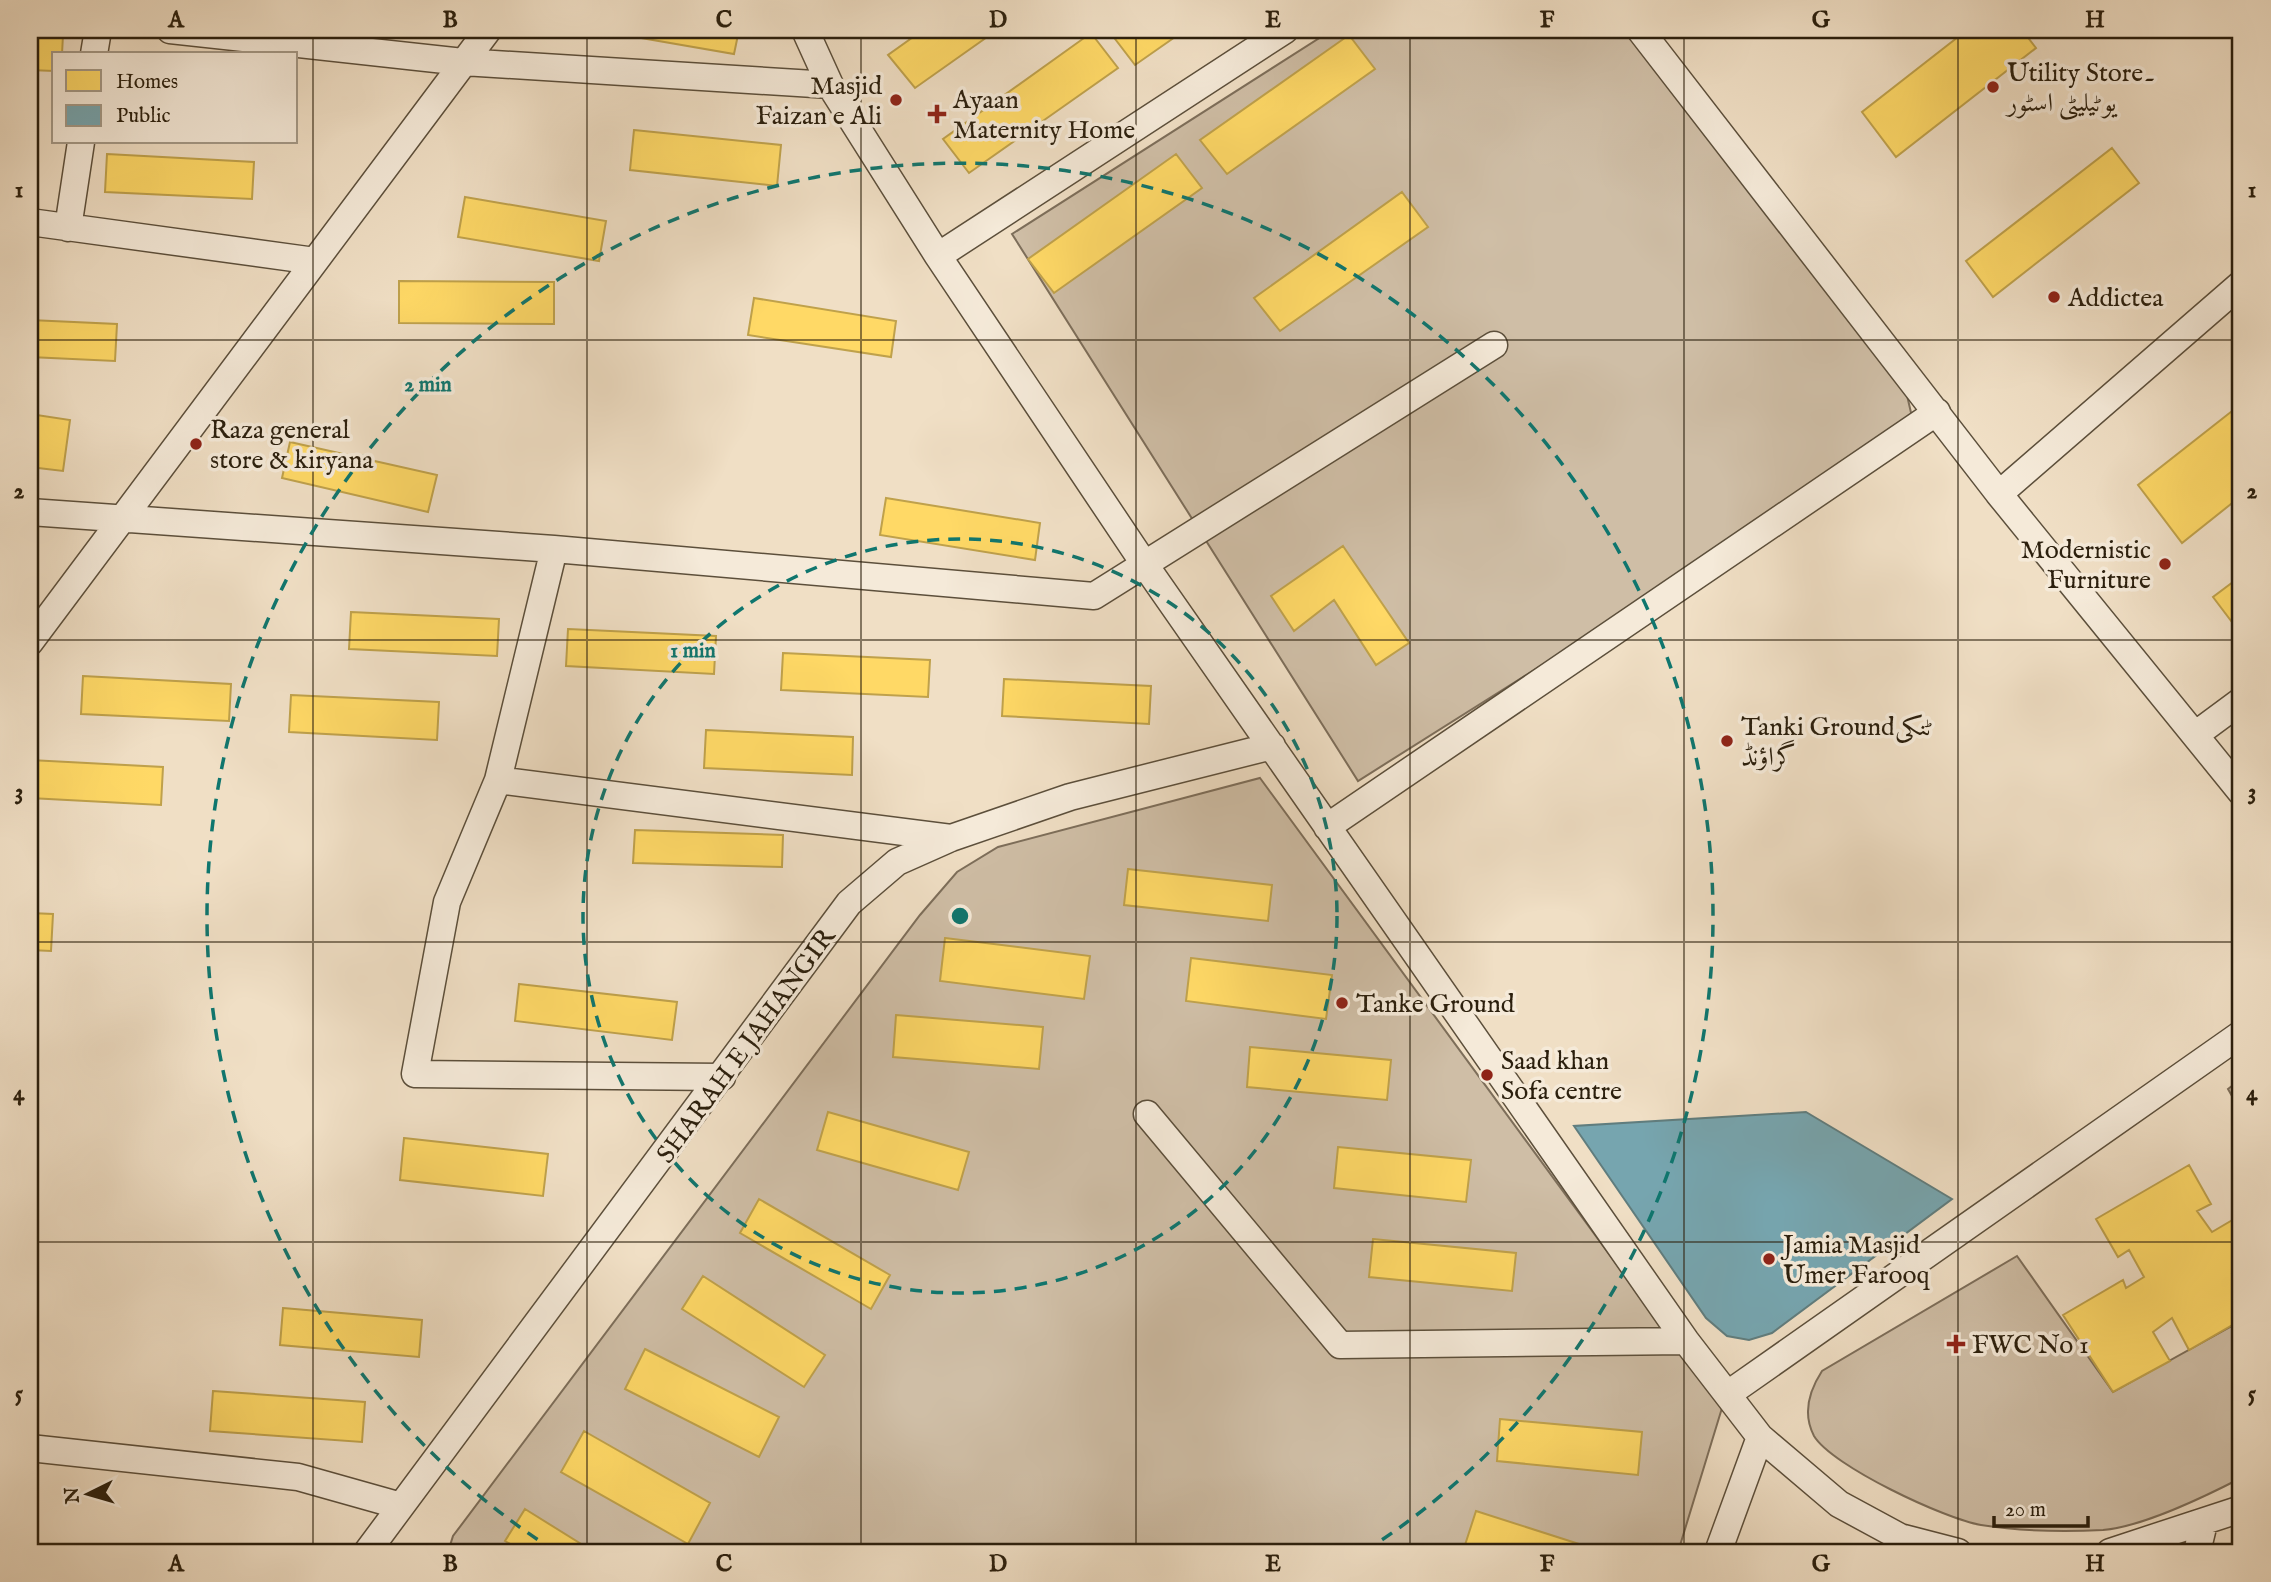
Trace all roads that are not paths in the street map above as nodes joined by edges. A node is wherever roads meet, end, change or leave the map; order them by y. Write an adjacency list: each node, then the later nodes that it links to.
1 (98, 30): 7 (street)
2 (170, 30): 8 (street)
3 (488, 30): 8 (street)
4 (805, 30): 9 (street)
5 (1285, 30): 13 (street)
6 (1640, 30): 17 (street)
7 (94, 52)
8 (463, 62): 9 (street); 14 (street)
9 (830, 85): 13 (street)
10 (81, 144): 12 (street)
11 (30, 222): 12 (street)
12 (68, 228): 14 (street)
13 (938, 256): 22 (street)
14 (315, 261): 20 (street)
15 (2241, 284): 18 (street)
16 (1494, 345): 22 (street)
17 (1937, 412): 18 (street); 29 (street)
18 (1999, 494): 25 (street)
19 (30, 512): 20 (street)
20 (121, 519): 21 (street); 23 (street)
21 (554, 549): 22 (street); 27 (street)
22 (1145, 565): 26 (street)
23 (30, 642)
24 (2241, 701): 25 (street)
25 (2195, 735): 28 (street)
26 (1272, 747): 29 (street); 30 (street, SHARAH E JAHANGIR)
27 (498, 780): 30 (street); 32 (street)
28 (2241, 792)
29 (1327, 827): 34 (street)
30 (951, 838): 32 (street, SHARAH E JAHANGIR)
31 (2241, 1034): 35 (street)
32 (722, 1077): 38 (street, SHARAH E JAHANGIR)
33 (1147, 1114): 34 (street)
34 (1686, 1341): 35 (street)
35 (1728, 1394): 36 (street)
36 (1760, 1437): 42 (street); 44 (street)
37 (30, 1448): 38 (street)
38 (401, 1506): 41 (street, SHARAH E JAHANGIR)
39 (2241, 1509): 40 (street)
40 (2204, 1523): 45 (street); 46 (street)
41 (368, 1552)
42 (1718, 1552)
43 (1949, 1552): 44 (street)
44 (1956, 1552)
45 (2110, 1552)
46 (2197, 1552)

